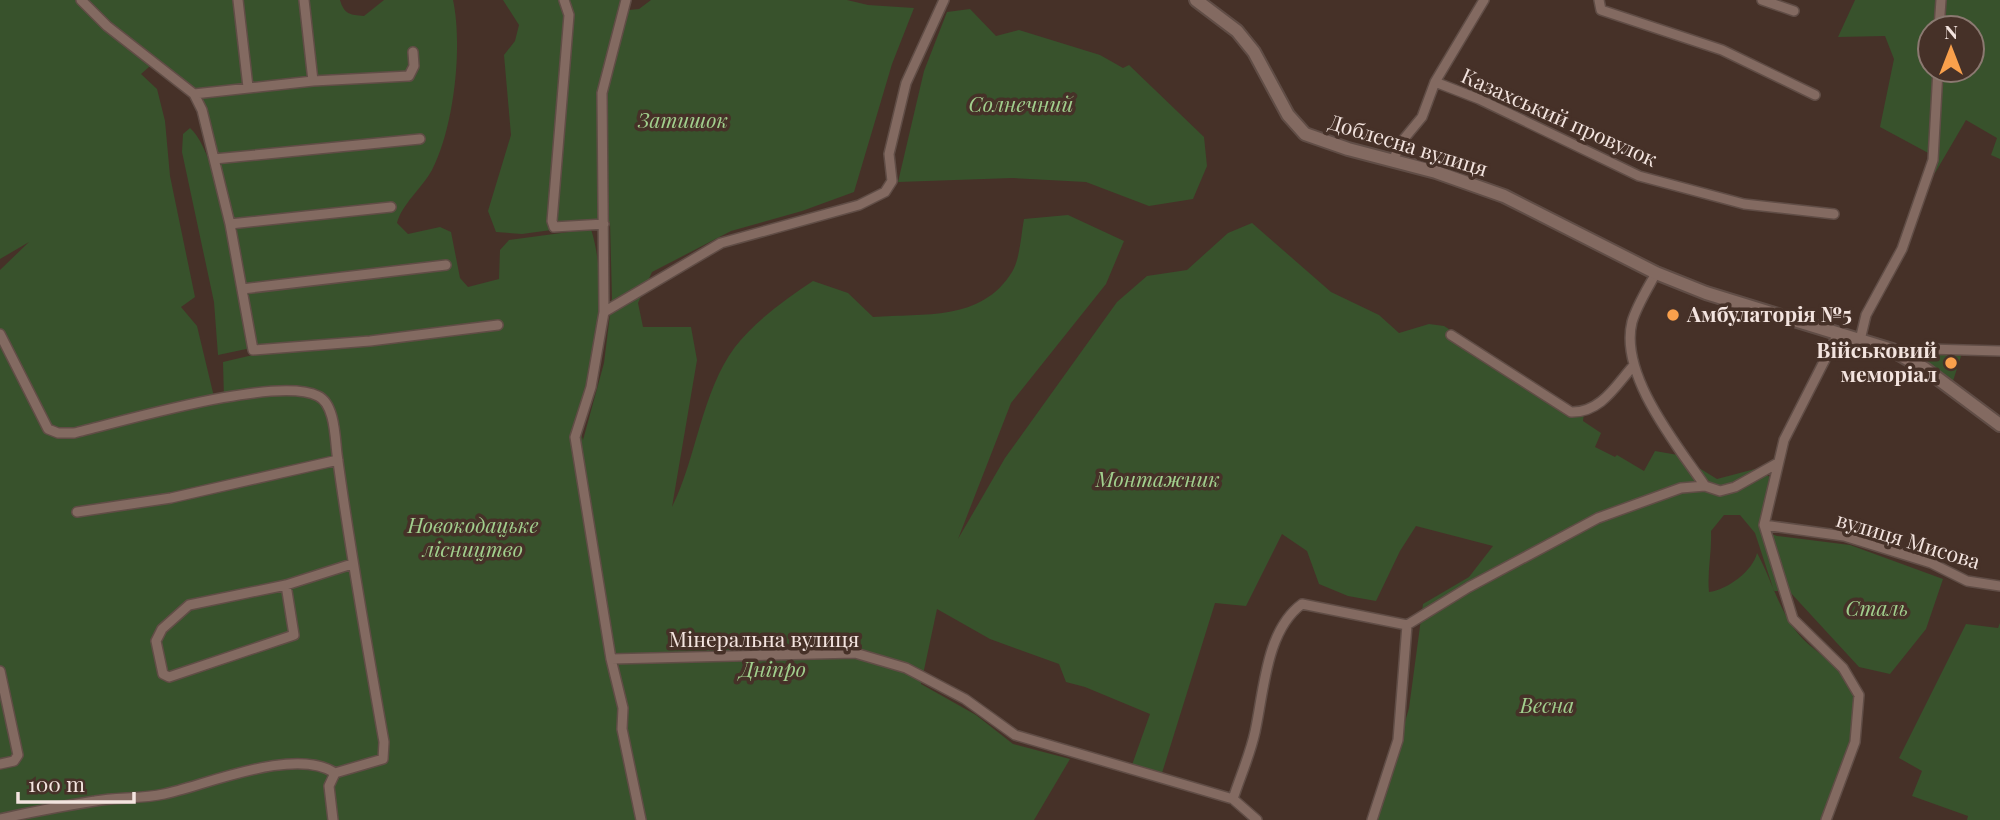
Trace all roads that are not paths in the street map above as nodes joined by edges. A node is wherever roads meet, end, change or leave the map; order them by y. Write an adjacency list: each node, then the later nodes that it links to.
1 (81, 0): 17 (street)
2 (238, 0): 16 (street)
3 (304, 0): 13 (street)
4 (564, 0): 25 (street)
5 (626, 0): 25 (street)
6 (944, 0): 29 (street)
7 (1196, 0): 21 (street, Доблесна вулиця)
8 (1484, 0): 14 (street, Казахський провулок)
9 (1599, 0): 18 (street)
10 (1762, 0): 11 (street)
11 (1794, 11)
12 (413, 52): 13 (street)
13 (313, 80): 16 (street)
14 (1435, 82): 21 (street, Казахський провулок); 23 (street, Казахський провулок)
15 (1937, 84): 34 (street)
16 (248, 87): 17 (street)
17 (194, 94): 20 (street)
18 (1815, 94)
19 (420, 139): 20 (street)
20 (214, 159): 24 (street)
21 (1393, 160): 27 (street, Доблесна вулиця)
22 (391, 207): 24 (street)
23 (1834, 214)
24 (230, 224): 28 (street)
25 (604, 224): 29 (street)
26 (446, 265): 28 (street)
27 (1656, 273): 32 (street, Доблесна вулиця); 37 (street)
28 (242, 289): 30 (street)
29 (604, 312): 48 (street)
30 (498, 325)
31 (0, 334): 39 (street)
32 (1838, 334): 34 (street, Доблесна вулиця); 40 (street)
33 (1451, 335): 37 (street)
34 (1860, 340): 36 (street, Доблесна вулиця)
35 (2000, 351): 36 (street)
36 (1909, 358): 38 (street, Доблесна вулиця)
37 (1634, 365): 41 (street)
38 (2000, 425)
39 (338, 460): 42 (street); 44 (street)
40 (1776, 464): 41 (street); 43 (street)
41 (1705, 486): 47 (street)
42 (77, 512)
43 (1763, 525): 46 (street, вулиця Мисова); 58 (street)
44 (352, 564): 45 (street); 51 (street)
45 (286, 585): 45 (street)
46 (2000, 586)
47 (1407, 625): 52 (street); 57 (street)
48 (611, 659): 52 (street, Мінеральна вулиця); 55 (street)
49 (0, 671): 50 (street)
50 (0, 764)
51 (335, 774): 53 (street); 54 (street)
52 (1233, 799): 56 (street, Мінеральна вулиця)
53 (0, 820)
54 (333, 820)
55 (641, 820)
56 (1257, 820)
57 (1372, 820)
58 (1826, 820)

